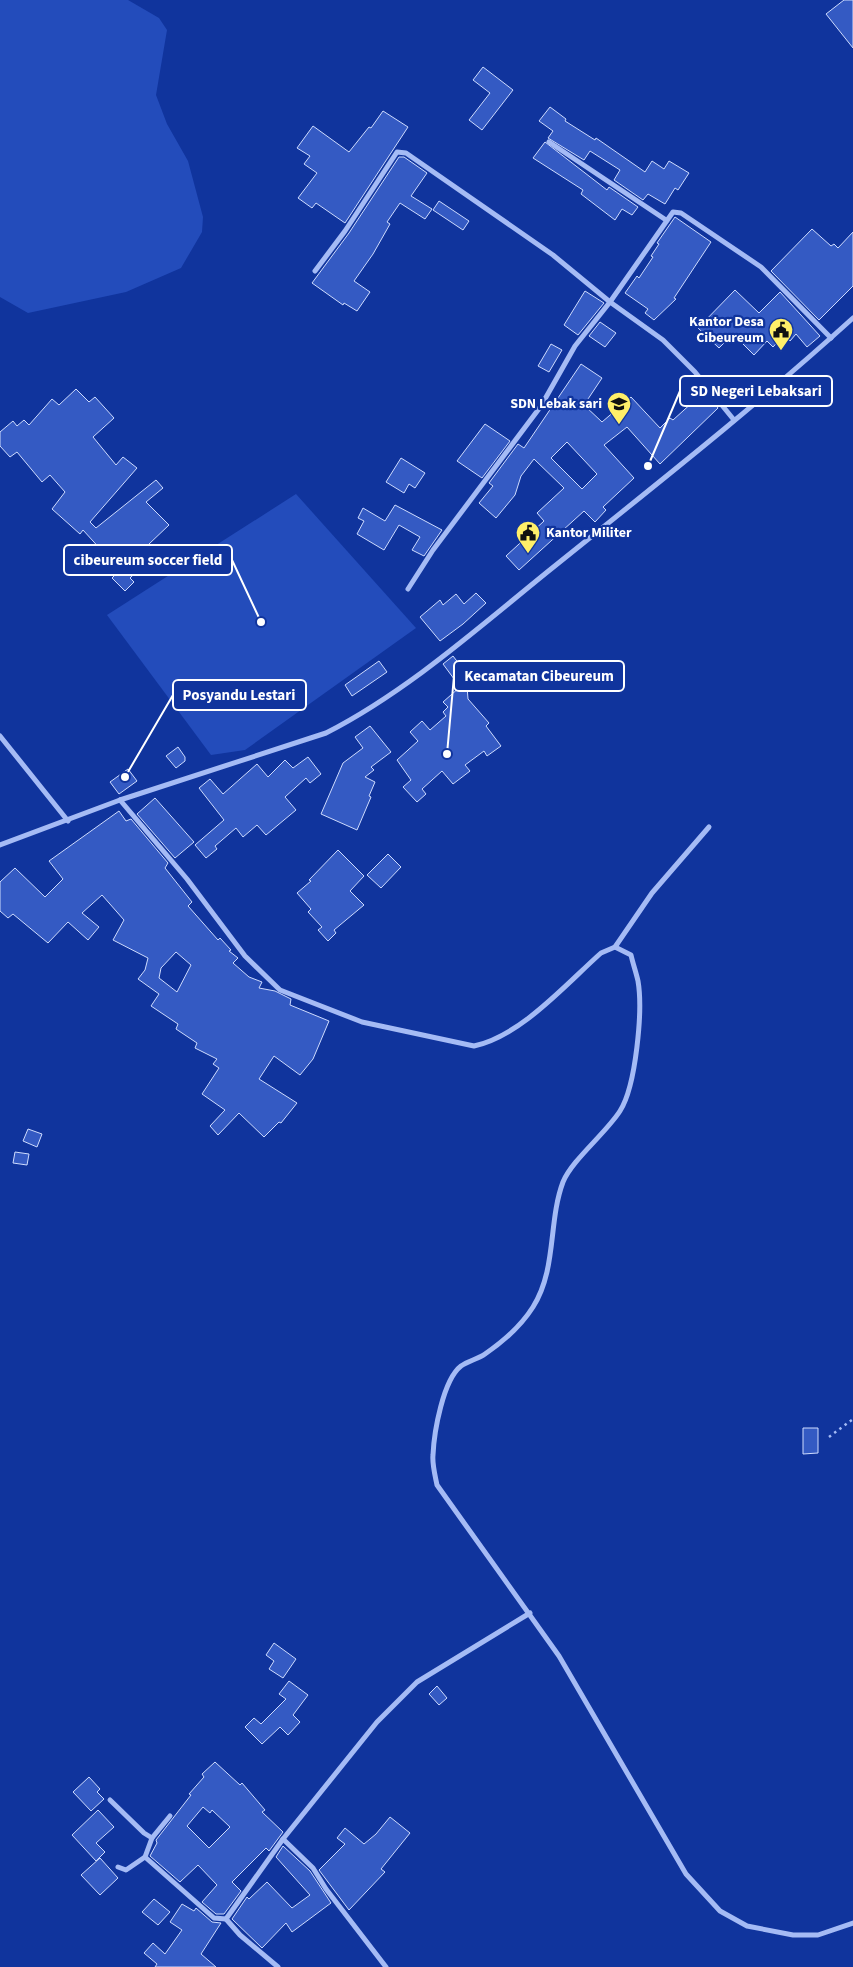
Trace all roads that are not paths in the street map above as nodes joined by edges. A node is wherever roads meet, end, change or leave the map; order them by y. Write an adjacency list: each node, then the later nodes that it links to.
1 (549, 142): 2 (street)
2 (666, 220): 4 (street); 6 (street)
3 (315, 272): 4 (street)
4 (610, 302): 7 (street); 8 (street)
5 (853, 318): 6 (street)
6 (831, 338): 7 (street)
7 (734, 420): 10 (street)
8 (408, 589)
9 (0, 736): 11 (street)
10 (120, 800): 11 (street); 14 (street)
11 (68, 821): 13 (street)
12 (709, 827): 14 (street)
13 (0, 845)
14 (615, 948): 15 (street)
15 (530, 1613): 19 (street); 23 (street)
16 (110, 1800): 18 (street)
17 (170, 1816): 18 (street)
18 (152, 1838): 20 (street)
19 (283, 1839): 22 (street); 25 (street)
20 (145, 1857): 21 (street); 22 (street)
21 (118, 1867)
22 (226, 1919): 24 (street)
23 (853, 1923)
24 (278, 1967)
25 (386, 1967)

